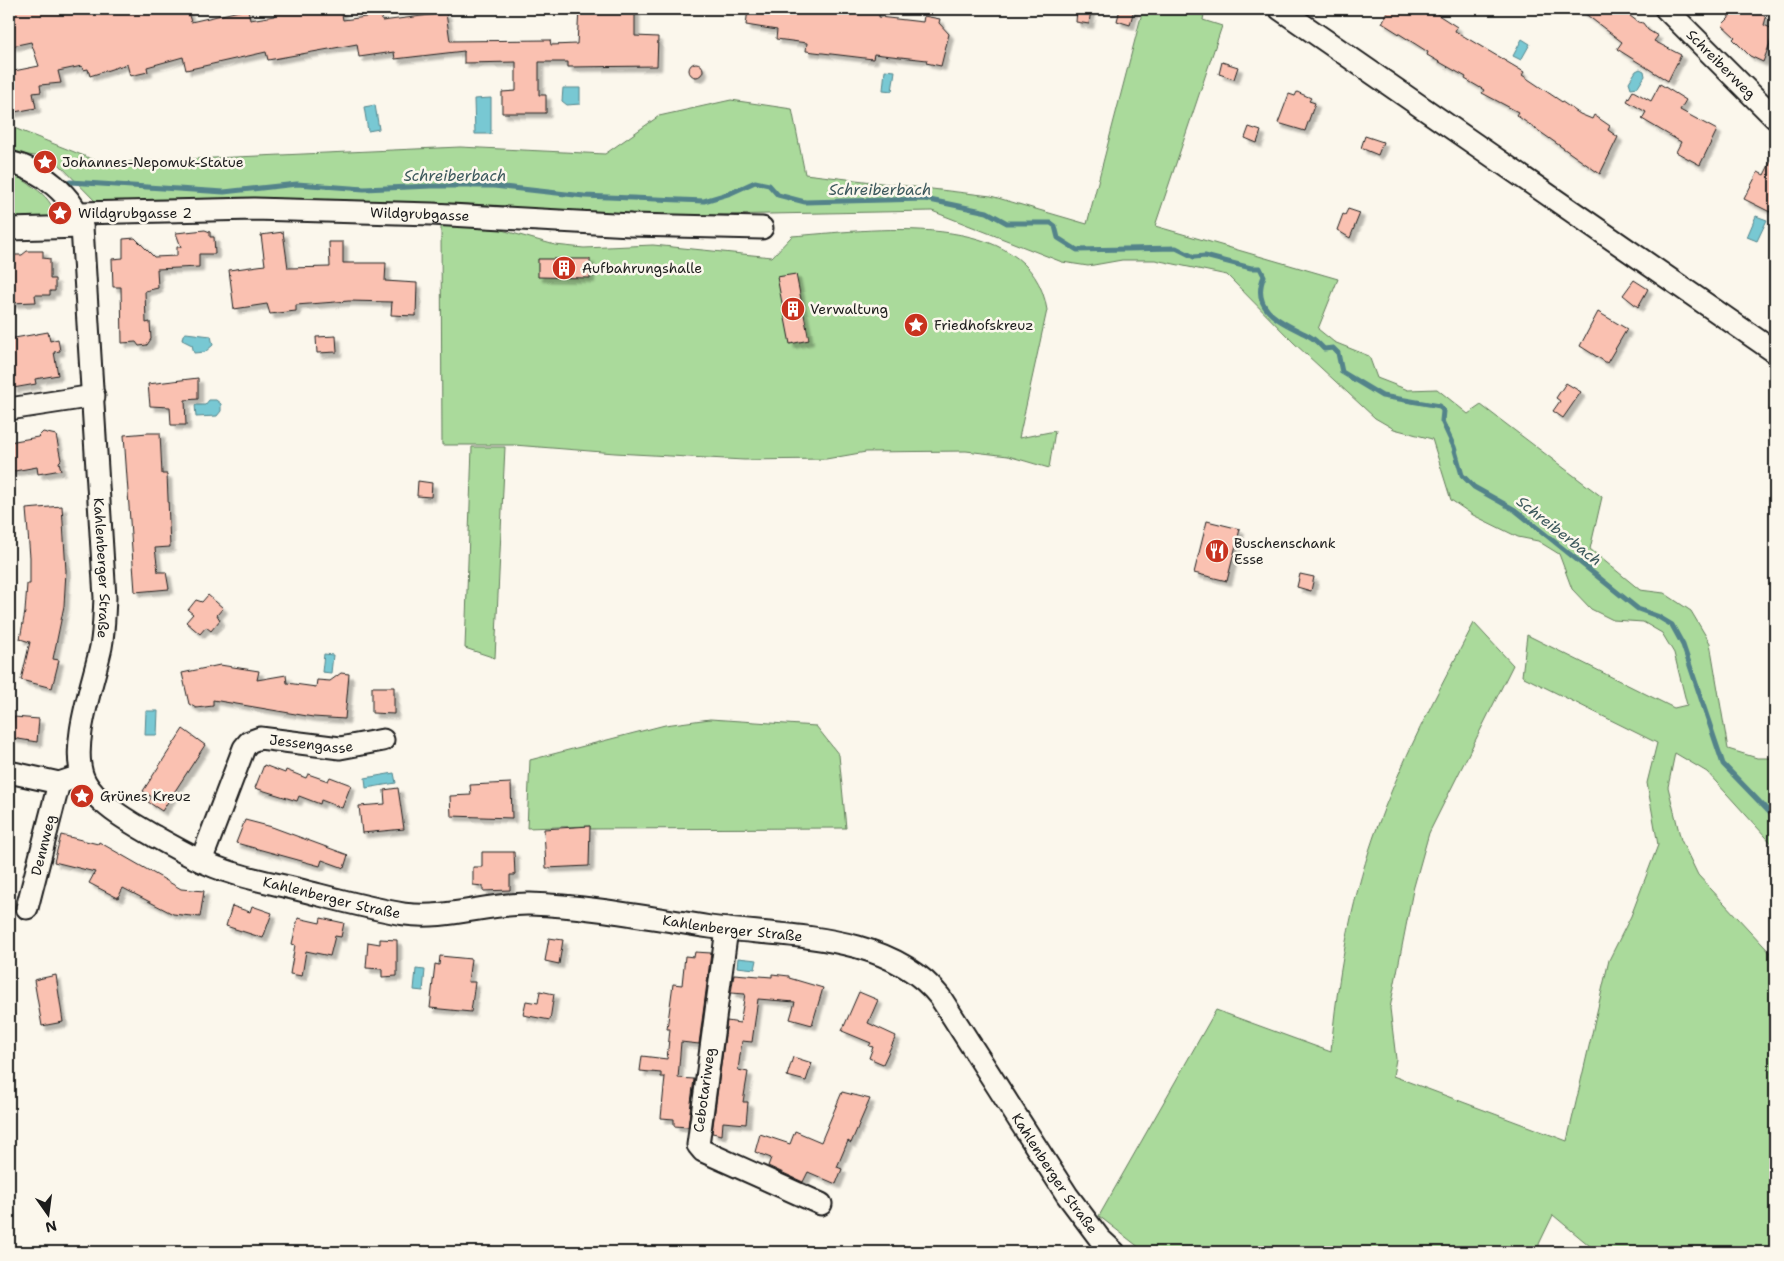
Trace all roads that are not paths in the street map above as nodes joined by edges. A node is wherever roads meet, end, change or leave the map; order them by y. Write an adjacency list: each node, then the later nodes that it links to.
1 (1280, 9): 8 (street)
2 (1666, 9): 3 (street, Schreiberweg)
3 (1775, 118)
4 (9, 162): 5 (street)
5 (81, 220): 6 (street, Wildgrubgasse); 7 (street, Wildgrubgasse); 9 (street, Kahlenberger Straße)
6 (762, 228)
7 (9, 229)
8 (1775, 352)
9 (94, 396): 10 (street); 13 (street, Kahlenberger Straße)
10 (9, 410)
11 (383, 740): 15 (street, Jessengasse)
12 (9, 772): 14 (street)
13 (81, 773): 14 (street); 15 (street, Kahlenberger Straße)
14 (59, 783): 16 (street, Dennweg)
15 (201, 861): 17 (street, Kahlenberger Straße)
16 (27, 908)
17 (727, 929): 18 (street, Cebotariweg); 19 (street, Kahlenberger Straße)
18 (821, 1204)
19 (1114, 1252)

